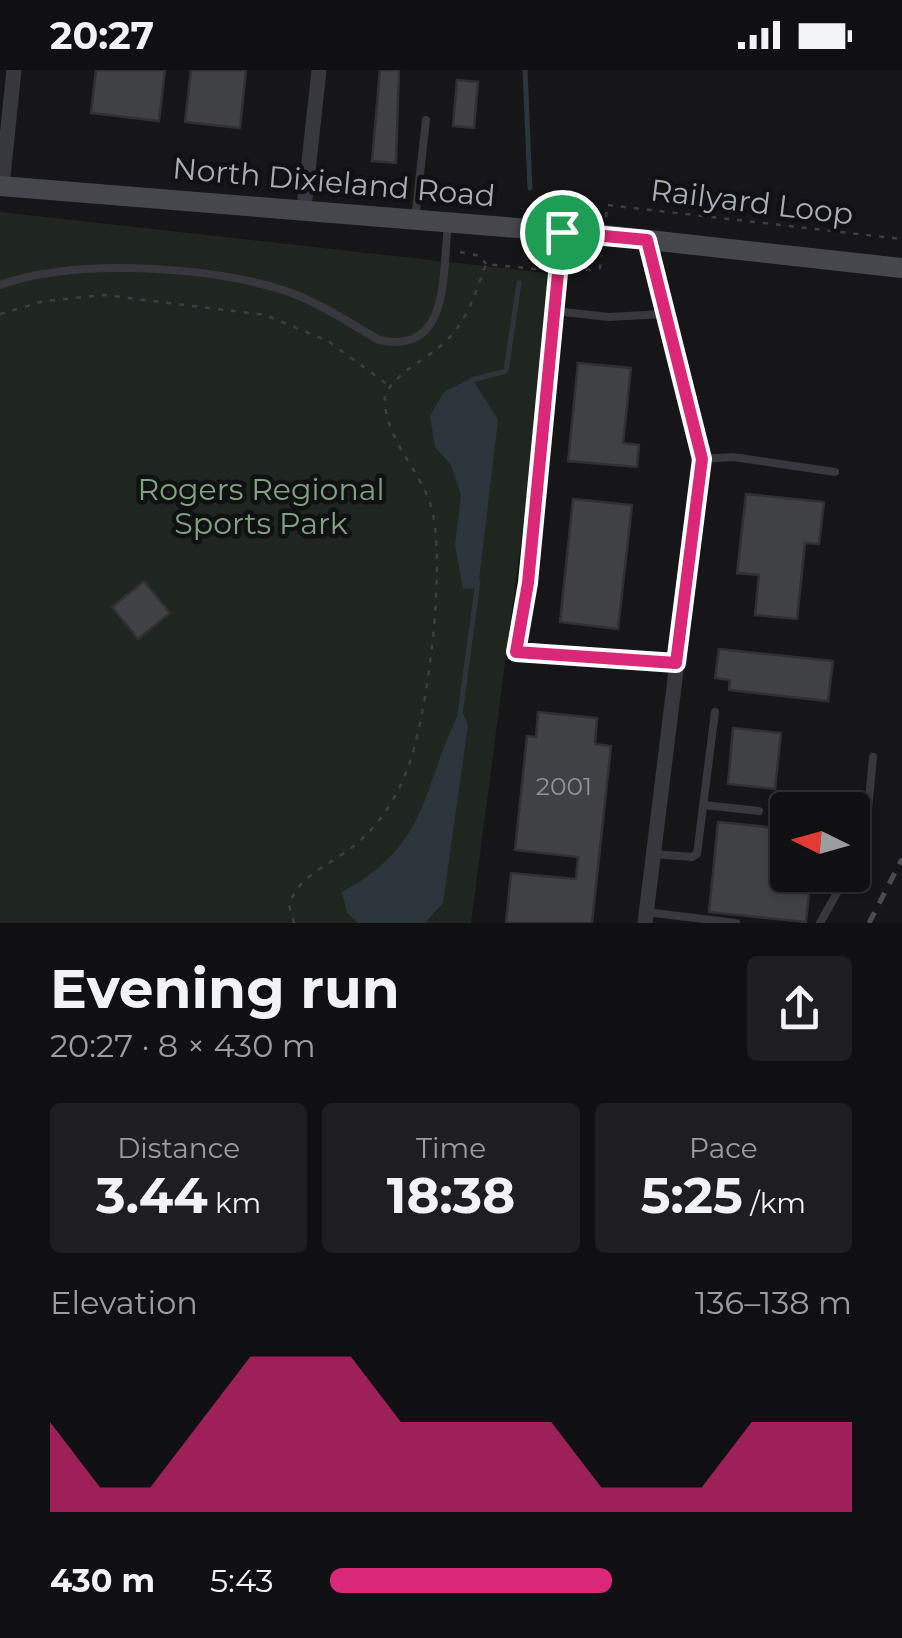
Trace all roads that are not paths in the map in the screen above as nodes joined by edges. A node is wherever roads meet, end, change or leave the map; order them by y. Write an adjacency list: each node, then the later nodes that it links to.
1 (14, 70): 4 (street)
2 (319, 70): 5 (street)
3 (426, 120): 6 (lane)
4 (1, 190): 5 (main road, North Dixieland Road)
5 (304, 208): 6 (main road, North Dixieland Road)
6 (415, 219): 7 (main road, North Dixieland Road)
7 (448, 222): 8 (main road, North Dixieland Road); 11 (lane)
8 (562, 232): 9 (main road, North Dixieland Road); 12 (lane)
9 (647, 240): 10 (main road, North Dixieland Road); 13 (street)
10 (902, 268)
11 (1, 281)
12 (554, 311): 13 (lane); 16 (lane)
13 (663, 314): 14 (street)
14 (702, 459): 15 (lane); 17 (street)
15 (835, 472)
16 (516, 652): 17 (street)
17 (676, 663): 23 (street)
18 (715, 712): 21 (lane)
19 (874, 757): 20 (lane)
20 (870, 795)
21 (704, 805): 22 (lane); 23 (lane)
22 (758, 811)
23 (653, 854): 25 (street)
24 (837, 892): 27 (lane)
25 (645, 918): 26 (lane)
26 (736, 923)
27 (820, 923)

